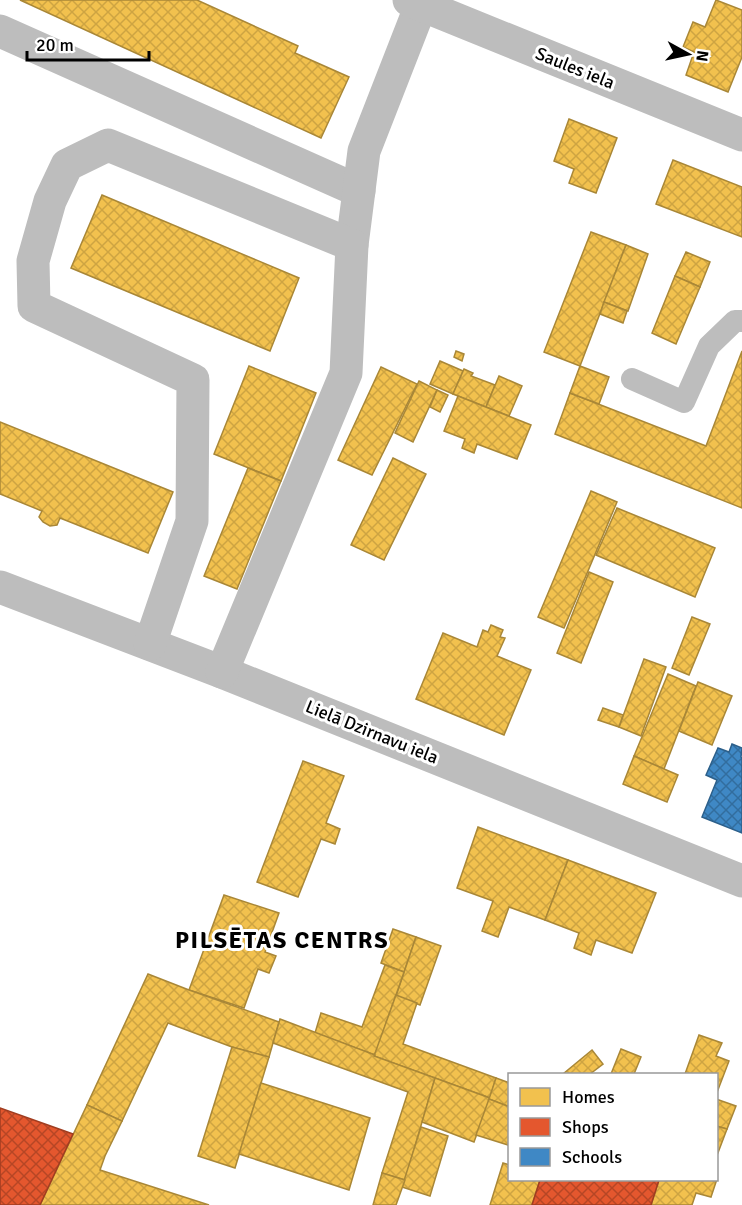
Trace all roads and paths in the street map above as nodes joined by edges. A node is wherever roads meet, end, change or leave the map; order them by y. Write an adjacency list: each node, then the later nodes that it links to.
1 (415, 3): 3 (street, Saules iela); 4 (street)
2 (0, 31): 4 (street)
3 (742, 135)
4 (359, 191): 5 (street)
5 (352, 245): 9 (street); 10 (street)
6 (742, 321): 7 (lane)
7 (632, 379)
8 (0, 587): 9 (street, Lielā Dzirnavu iela)
9 (150, 644): 10 (street, Lielā Dzirnavu iela)
10 (222, 672): 11 (street, Lielā Dzirnavu iela)
11 (742, 881)

